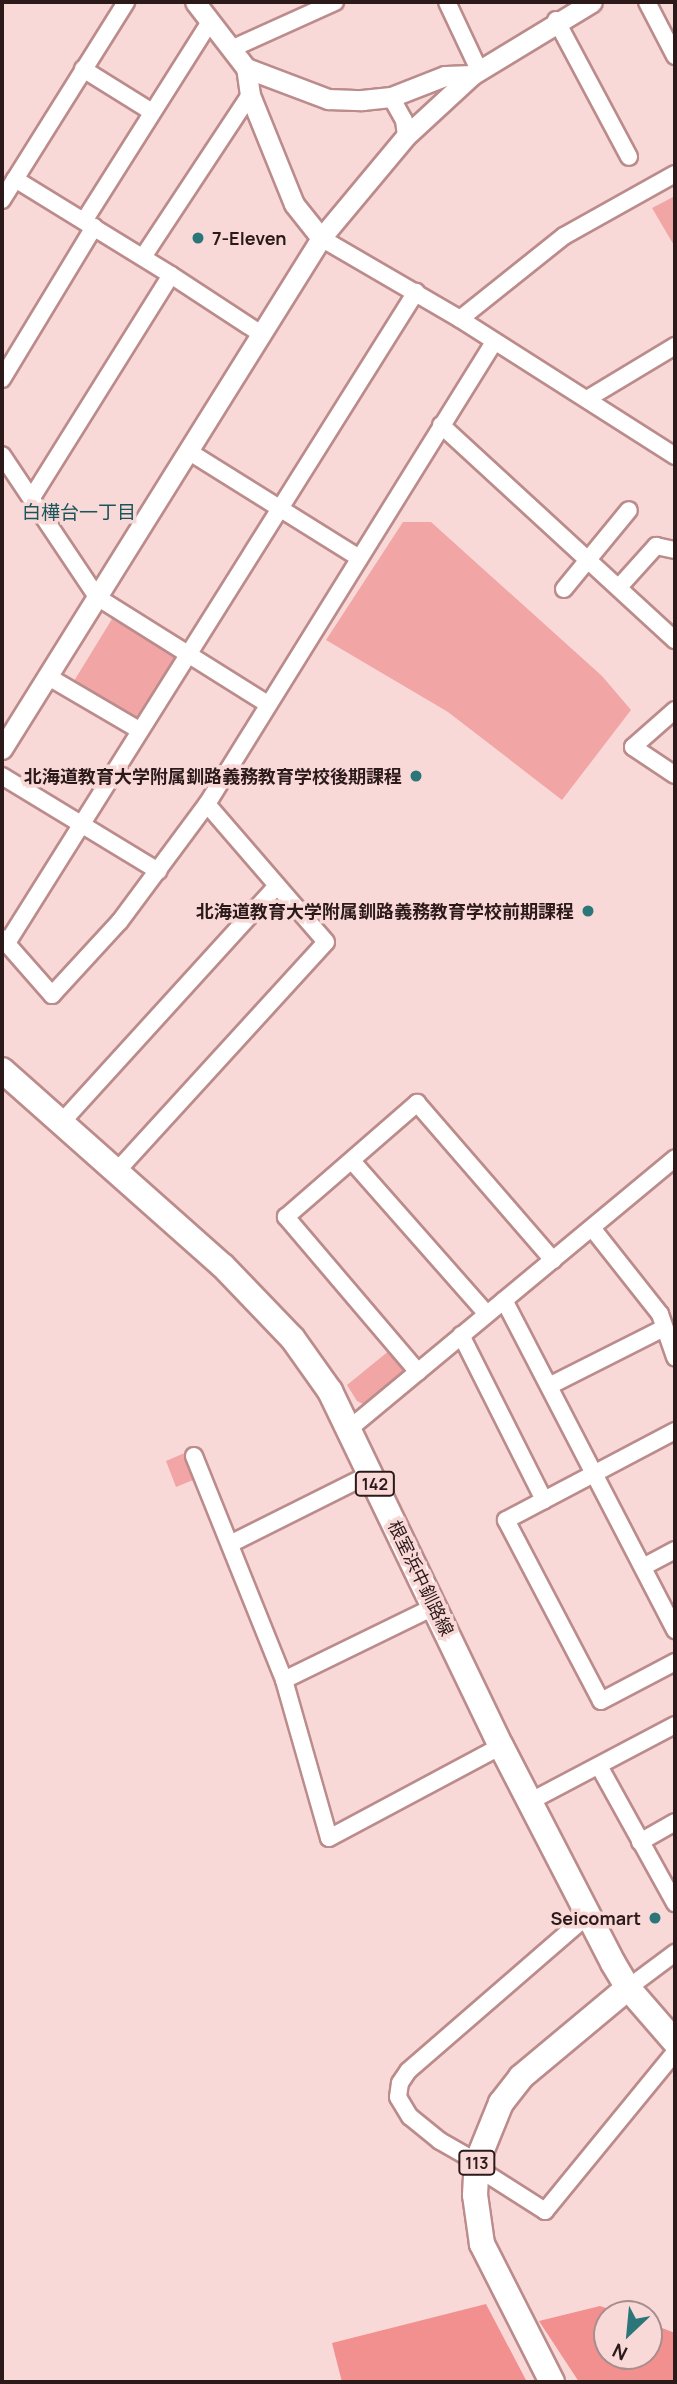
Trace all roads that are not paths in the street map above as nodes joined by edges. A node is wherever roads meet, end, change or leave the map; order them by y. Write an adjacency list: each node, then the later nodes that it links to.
1 (127, 2): 12 (street)
2 (195, 2): 8 (street)
3 (332, 2): 9 (street)
4 (447, 2): 13 (street)
5 (592, 2): 7 (street)
6 (647, 2): 10 (street)
7 (566, 11): 13 (street); 18 (street)
8 (209, 23): 9 (street); 16 (street)
9 (230, 49): 11 (street)
10 (675, 56)
11 (246, 68): 14 (street); 15 (street)
12 (83, 69): 16 (street); 20 (street)
13 (476, 73): 15 (street); 17 (street)
14 (250, 95): 23 (street); 24 (street)
15 (391, 97): 17 (street)
16 (152, 112): 22 (street)
17 (406, 136): 23 (street)
18 (629, 157)
19 (675, 174): 27 (street)
20 (15, 179): 21 (street); 22 (street)
21 (2, 200)
22 (89, 224): 24 (street); 31 (street)
23 (321, 238): 26 (street); 28 (street)
24 (144, 257): 25 (street)
25 (171, 275): 28 (street); 37 (street)
26 (416, 292): 27 (street); 38 (street)
27 (460, 319): 29 (street)
28 (261, 334): 34 (street)
29 (494, 342): 32 (street); 33 (street)
30 (675, 346): 32 (street)
31 (2, 379)
32 (587, 399): 36 (street)
33 (441, 425): 41 (street); 42 (street)
34 (188, 451): 38 (street); 45 (street)
35 (2, 455): 37 (street)
36 (675, 456)
37 (33, 496): 45 (street)
38 (280, 508): 41 (street); 47 (street)
39 (629, 510): 42 (street)
40 (675, 550): 43 (street)
41 (359, 558): 49 (street)
42 (589, 558): 43 (street); 44 (street)
43 (620, 586): 46 (street)
44 (564, 589)
45 (97, 597): 47 (street); 48 (street)
46 (675, 640)
47 (187, 654): 49 (street); 51 (street)
48 (47, 676): 51 (street); 52 (street)
49 (267, 703): 55 (street)
50 (675, 710): 53 (street)
51 (139, 730): 56 (street)
52 (2, 749)
53 (675, 775)
54 (2, 776): 56 (street)
55 (207, 804): 57 (street); 58 (street)
56 (80, 824): 57 (street); 59 (street)
57 (158, 871): 59 (street)
58 (277, 886): 61 (street); 64 (street)
59 (4, 940)
60 (2, 1070): 61 (main road, 根室浜中釧路線 / 142)
61 (61, 1123): 64 (main road, 根室浜中釧路線 / 142)
62 (675, 1158): 65 (street)
63 (352, 1161): 66 (street); 69 (street); 73 (street)
64 (116, 1172): 75 (main road, 根室浜中釧路線 / 142)
65 (592, 1228): 66 (street); 70 (street)
66 (553, 1260): 67 (street)
67 (503, 1300): 69 (street); 74 (street)
68 (675, 1306): 70 (street)
69 (487, 1314): 71 (street)
70 (662, 1321): 72 (street); 74 (street)
71 (461, 1335): 73 (street); 80 (street)
72 (675, 1357)
73 (418, 1372): 75 (street)
74 (549, 1386): 79 (street)
75 (349, 1429): 78 (main road, 根室浜中釧路線 / 142)
76 (675, 1431): 79 (street)
77 (194, 1456): 81 (street)
78 (370, 1474): 81 (street); 84 (main road, 根室浜中釧路線 / 142)
79 (596, 1474): 80 (street); 83 (street)
80 (544, 1500): 86 (street)
81 (232, 1543): 87 (street)
82 (675, 1550): 83 (street)
83 (643, 1567): 85 (street)
84 (434, 1607): 87 (street); 89 (main road, 根室浜中釧路線 / 142)
85 (675, 1630)
86 (675, 1662)
87 (284, 1680): 89 (street)
88 (675, 1725): 90 (street)
89 (501, 1746): 91 (main road, 根室浜中釧路線 / 142)
90 (599, 1766): 91 (street); 93 (street)
91 (529, 1802): 95 (main road, 根室浜中釧路線 / 142)
92 (675, 1822): 93 (street)
93 (640, 1842): 94 (street)
94 (675, 1903)
95 (588, 1915): 97 (main road, 根室浜中釧路線 / 142); 100 (street)
96 (675, 1953): 97 (street)
97 (628, 1988): 98 (main road, 根室浜中釧路線); 100 (main road, 113)
98 (675, 2042)
99 (675, 2052): 100 (street)
100 (476, 2165): 101 (main road, 113)
101 (552, 2382)

